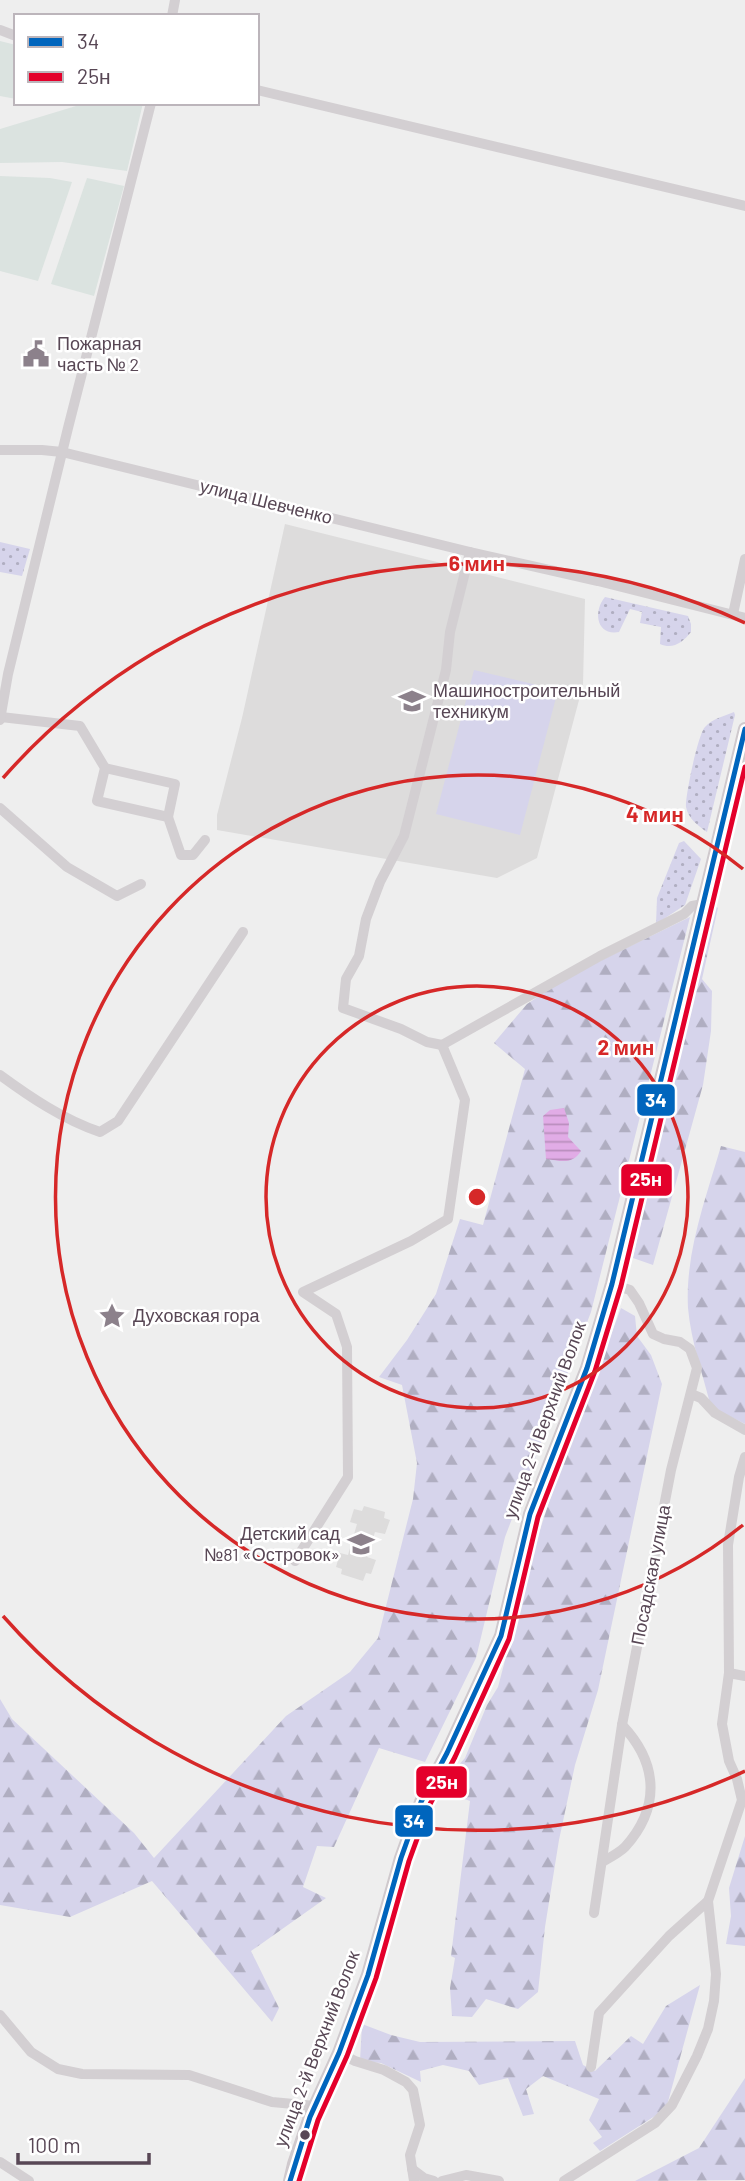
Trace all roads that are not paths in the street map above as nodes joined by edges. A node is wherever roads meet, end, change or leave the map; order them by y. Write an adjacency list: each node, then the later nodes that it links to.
1 (259, 90): 3 (street)
2 (150, 105): 5 (street)
3 (745, 206)
4 (0, 450): 5 (street, улица Шевченко)
5 (62, 452): 6 (street, улица Шевченко); 10 (street)
6 (470, 552): 8 (street, улица Шевченко); 19 (street)
7 (745, 559): 8 (street)
8 (733, 614): 9 (street, улица Шевченко)
9 (745, 618)
10 (0, 718): 12 (street)
11 (745, 729): 17 (main road, улица 2-й Верхний Волок)
12 (105, 768): 14 (street); 14 (street)
13 (0, 808): 16 (street)
14 (168, 817): 15 (street)
15 (205, 840)
16 (141, 884)
17 (703, 904): 19 (street); 21 (main road, улица 2-й Верхний Волок)
18 (243, 932): 20 (street)
19 (442, 1045): 25 (street)
20 (0, 1075)
21 (612, 1284): 22 (street, Посадская улица); 33 (main road, улица 2-й Верхний Волок)
22 (691, 1394): 23 (street); 28 (street, Посадская улица)
23 (745, 1430)
24 (745, 1457): 26 (street)
25 (295, 1561)
26 (729, 1673): 27 (street); 30 (street)
27 (745, 1676)
28 (622, 1725): 29 (street, Посадская улица); 29 (street)
29 (602, 1862): 31 (street, Посадская улица)
30 (708, 1901): 34 (street); 44 (street)
31 (594, 1913)
32 (0, 2015): 35 (street)
33 (340, 2053): 35 (main road, улица 2-й Верхний Волок); 37 (street)
34 (591, 2067)
35 (315, 2106): 39 (main road, улица 2-й Верхний Волок)
36 (0, 2162): 38 (street)
37 (412, 2169): 40 (street); 41 (street)
38 (29, 2181)
39 (290, 2181)
40 (414, 2181)
41 (434, 2181)
42 (442, 2181): 43 (street)
43 (499, 2181)
44 (564, 2181)

